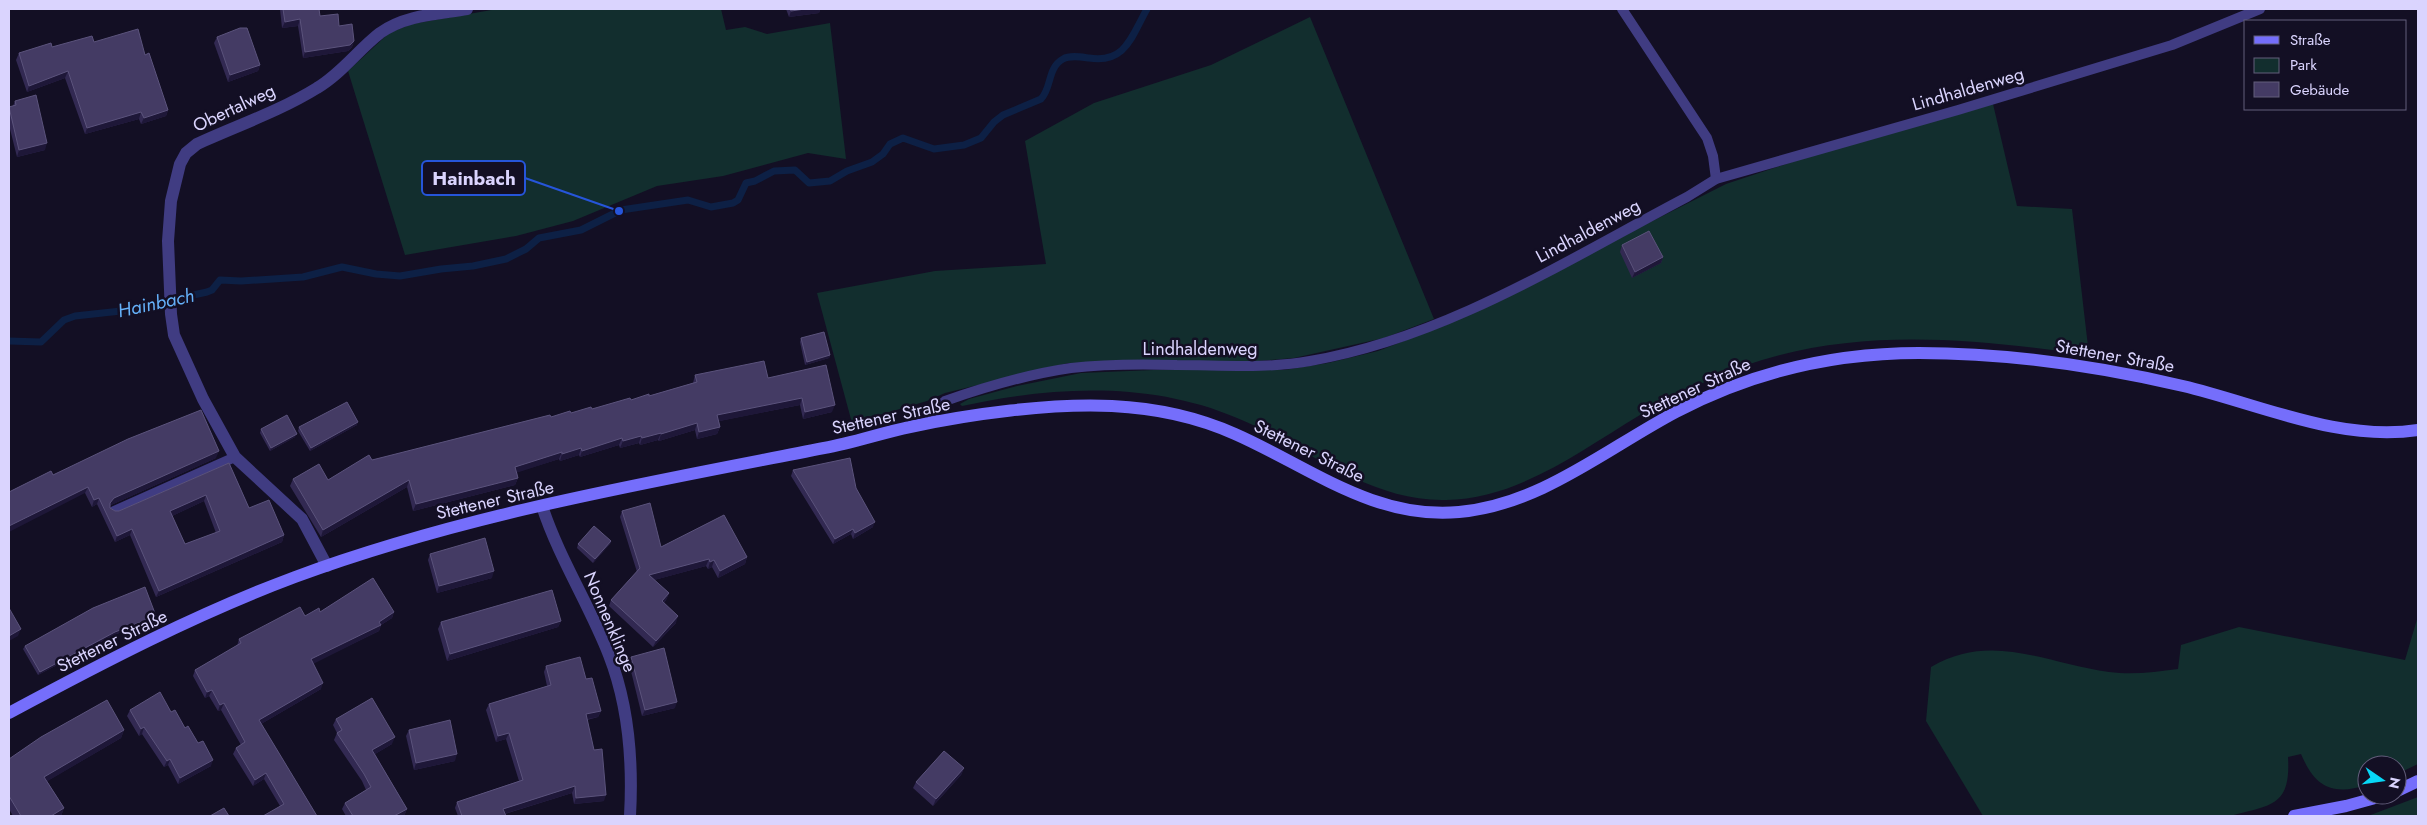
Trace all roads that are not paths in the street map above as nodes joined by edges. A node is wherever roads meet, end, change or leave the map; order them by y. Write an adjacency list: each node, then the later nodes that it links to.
1 (467, 9): 7 (street, Obertalweg)
2 (1622, 9): 4 (lane)
3 (2260, 9): 4 (lane, Lindhaldenweg)
4 (1716, 179): 5 (lane, Lindhaldenweg)
5 (927, 424): 6 (main road, Stettener Straße); 8 (main road, Stettener Straße)
6 (2418, 430)
7 (234, 456): 9 (lane); 10 (street, Obertalweg)
8 (542, 506): 10 (main road, Stettener Straße); 13 (street, Nonnenklinge)
9 (114, 511)
10 (327, 566): 11 (main road, Stettener Straße)
11 (9, 713)
12 (2357, 803): 14 (main road)
13 (630, 816)
14 (2294, 816)

